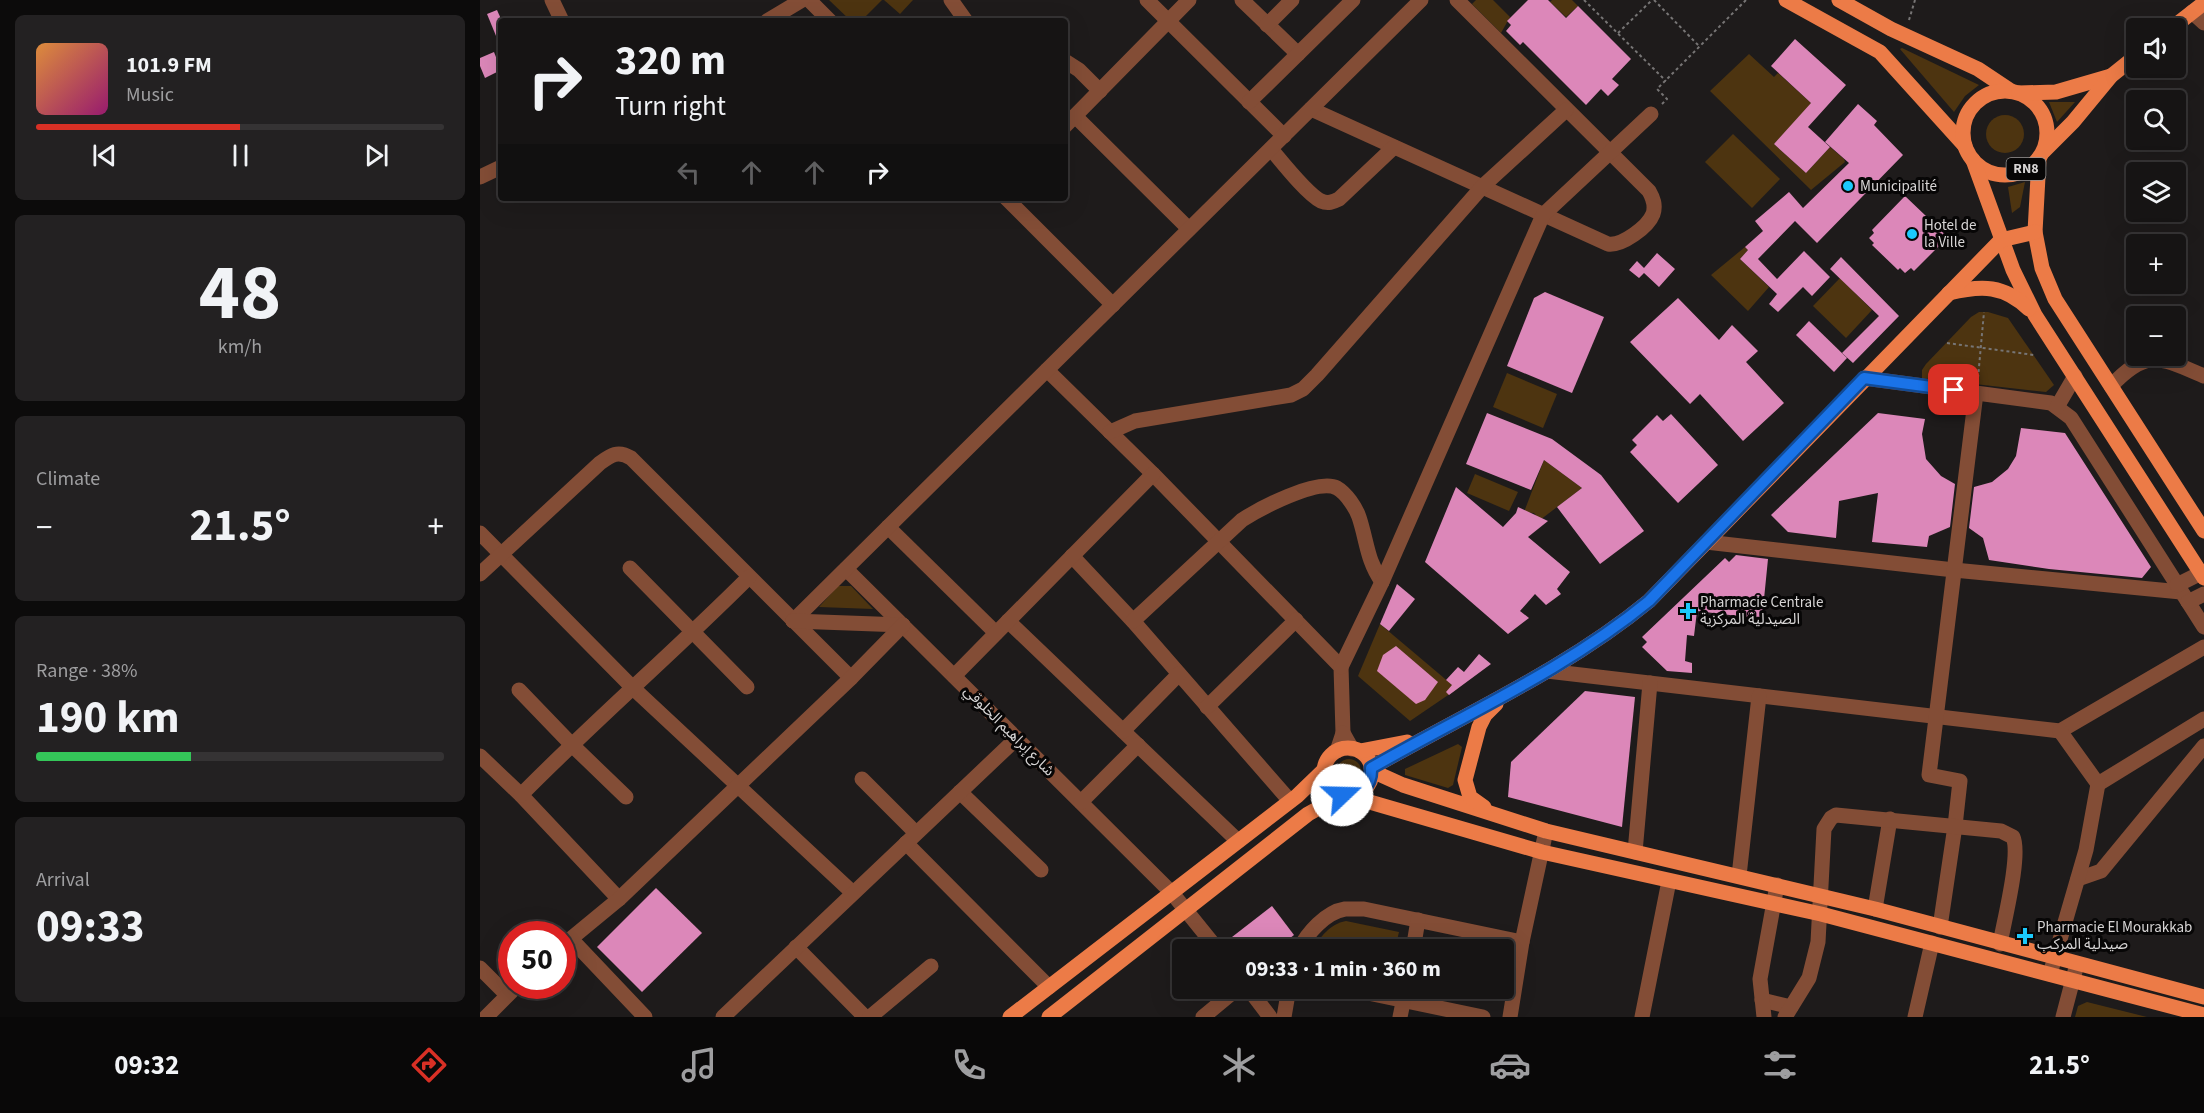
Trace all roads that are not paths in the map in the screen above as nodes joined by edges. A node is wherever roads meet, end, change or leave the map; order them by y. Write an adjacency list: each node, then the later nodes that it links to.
1 (552, 0): 15 (street)
2 (802, 0): 16 (street)
3 (809, 0): 17 (street)
4 (951, 0): 18 (street)
5 (1147, 0): 20 (street)
6 (1189, 0): 20 (street)
7 (1242, 0): 21 (street)
8 (1292, 0): 21 (street)
9 (1353, 0): 24 (street)
10 (1421, 0): 31 (street)
11 (1457, 0): 32 (street)
12 (1786, 0): 23 (main road)
13 (1839, 0): 22 (main road, RN8)
14 (2200, 13): 19 (main road)
15 (561, 18)
16 (771, 18)
17 (827, 18)
18 (964, 18)
19 (2186, 20)
20 (1168, 21): 28 (street); 30 (street)
21 (1267, 24): 24 (street)
22 (1898, 32): 23 (main road); 29 (main road, RN8)
23 (1880, 52): 36 (main road)
24 (1298, 54): 30 (street)
25 (1068, 63): 28 (street)
26 (2126, 64): 27 (main road, RN8)
27 (2111, 76): 29 (main road, RN8); 40 (main road, RN8)
28 (1100, 91): 34 (street)
29 (2015, 92): 36 (main road, RN8); 40 (main road, RN8)
30 (1249, 102): 35 (street)
31 (1311, 109): 35 (street); 37 (street)
32 (1566, 110): 39 (street); 44 (street)
33 (1652, 114): 39 (street)
34 (1070, 121): 47 (street)
35 (1284, 136): 38 (street)
36 (1965, 146): 41 (main road)
37 (1394, 147): 38 (street); 44 (street)
38 (1271, 149): 47 (street)
39 (1610, 153): 46 (street); 46 (street)
40 (2041, 155): 41 (main road, RN8); 48 (main road)
41 (1973, 160): 49 (main road)
42 (498, 168): 43 (street)
43 (480, 177)
44 (1483, 186): 46 (street); 60 (street)
45 (1009, 201): 51 (street)
46 (1543, 215): 76 (street)
47 (1190, 229): 51 (street)
48 (2035, 232): 49 (main road); 57 (main road)
49 (2001, 240): 50 (main road); 52 (main road)
50 (1949, 293): 52 (main road); 56 (main road)
51 (1113, 305): 53 (street)
52 (2035, 315): 54 (main road)
53 (1047, 370): 60 (street); 63 (street)
54 (2075, 376): 59 (street); 74 (main road)
55 (2204, 376): 57 (street)
56 (1864, 378): 58 (street); 67 (main road)
57 (2111, 386): 62 (main road)
58 (1976, 393): 59 (street); 72 (street)
59 (2057, 406): 77 (street)
60 (1110, 432): 61 (street)
61 (1153, 474): 66 (street); 69 (street)
62 (2198, 510): 64 (main road)
63 (888, 527): 71 (street); 86 (street)
64 (2204, 531)
65 (480, 533): 68 (street)
66 (1218, 541): 76 (street); 79 (street); 82 (street)
67 (1706, 542): 72 (street); 89 (main road)
68 (500, 554): 73 (street); 75 (street); 95 (street)
69 (1072, 556): 81 (street); 82 (street)
70 (630, 568): 85 (street)
71 (846, 569): 80 (street); 83 (street, شارع إبراهيم الخلوقي)
72 (1954, 570): 77 (street); 100 (street)
73 (480, 574)
74 (2202, 575): 77 (street)
75 (749, 577): 80 (street); 85 (street)
76 (1382, 582): 88 (street)
77 (2182, 593): 78 (street); 84 (street)
78 (2204, 594)
79 (1296, 620): 88 (street); 99 (street)
80 (793, 621): 83 (street); 92 (street)
81 (1008, 621): 86 (street); 102 (street)
82 (1133, 621): 90 (street)
83 (903, 625): 91 (street, شارع إبراهيم الخلوقي); 92 (street)
84 (2204, 627)
85 (694, 632): 94 (street); 95 (street)
86 (996, 633): 91 (street)
87 (2204, 647): 103 (street)
88 (1341, 667): 109 (street)
89 (1547, 671): 93 (street); 97 (main road)
90 (1179, 674): 99 (street); 102 (street)
91 (954, 676): 104 (street, شارع إبراهيم الخلوقي)
92 (851, 678): 115 (street)
93 (1650, 683): 98 (street); 129 (street)
94 (747, 687)
95 (633, 688): 106 (street); 115 (street)
96 (519, 690): 106 (street)
97 (1506, 694): 105 (main road); 123 (main road)
98 (1759, 696): 100 (street); 131 (street)
99 (1207, 707): 120 (street)
100 (1936, 716): 103 (street); 124 (street)
101 (2204, 719): 114 (street)
102 (1123, 730): 107 (street)
103 (2060, 731): 114 (street)
104 (1017, 738): 116 (street); 121 (street, شارع إبراهيم الخلوقي)
105 (1422, 739): 109 (main road); 111 (main road)
106 (571, 744): 117 (street); 119 (street)
107 (1138, 745): 121 (street); 127 (street)
108 (2204, 746): 132 (street)
109 (1350, 750): 111 (main road); 112 (main road)
110 (480, 757): 117 (street)
111 (1371, 769): 118 (main road); 123 (main road)
112 (1324, 770): 118 (main road); 120 (main road)
113 (862, 779): 126 (street)
114 (2098, 784): 132 (street)
115 (737, 786): 135 (street); 138 (street)
116 (960, 792): 126 (street); 130 (street)
117 (520, 795): 138 (street)
118 (1345, 796): 128 (main road); 140 (main road)
119 (626, 797)
120 (1290, 801): 127 (main road)
121 (1081, 802): 136 (street, شارع إبراهيم الخلوقي)
122 (1890, 819): 124 (street); 137 (street); 141 (street)
123 (1511, 820): 125 (main road)
124 (1955, 826): 144 (street); 151 (street)
125 (1546, 831): 128 (street); 129 (main road)
126 (911, 838): 135 (street); 161 (street)
127 (1238, 841): 136 (main road)
128 (1542, 852): 133 (main road); 149 (street)
129 (1635, 852): 131 (main road)
130 (1041, 870)
131 (1739, 876): 134 (main road)
132 (2078, 879): 154 (street)
133 (1669, 881): 139 (main road); 185 (street)
134 (1777, 885): 137 (main road); 139 (street)
135 (854, 893): 152 (street)
136 (1172, 893): 140 (street, شارع إبراهيم الخلوقي); 161 (main road)
137 (1821, 896): 141 (main road); 142 (street)
138 (620, 899): 145 (street)
139 (1772, 904): 142 (main road); 169 (street)
140 (1187, 909): 146 (street, شارع إبراهيم الخلوقي); 178 (main road)
141 (1875, 909): 144 (main road)
142 (1821, 914): 150 (main road); 170 (street)
143 (1418, 920): 147 (street); 148 (street); 149 (street)
144 (1940, 927): 151 (main road)
145 (576, 936)
146 (1210, 939)
147 (1307, 939)
148 (1415, 939)
149 (1522, 942): 184 (street)
150 (1932, 943): 158 (main road); 187 (street)
151 (2000, 944): 154 (main road)
152 (796, 947): 171 (street); 175 (street)
153 (576, 952): 174 (street)
154 (2054, 958): 155 (main road); 158 (street)
155 (2078, 964): 160 (street); 162 (main road)
156 (931, 966): 176 (street)
157 (480, 968): 159 (street)
158 (2050, 974): 160 (main road)
159 (498, 980)
160 (2074, 981): 172 (main road); 188 (street)
161 (1049, 987): 177 (main road)
162 (2204, 997)
163 (503, 999): 173 (street)
164 (1225, 999): 179 (street)
165 (1256, 999): 180 (street)
166 (1287, 999): 181 (street)
167 (1403, 999): 182 (street)
168 (1418, 999): 183 (street)
169 (1762, 1000): 170 (street); 186 (street)
170 (1788, 1012)
171 (856, 1014)
172 (2204, 1015)
173 (486, 1017)
174 (645, 1017)
175 (723, 1017)
176 (870, 1017)
177 (1010, 1017)
178 (1049, 1017)
179 (1203, 1017)
180 (1270, 1017)
181 (1284, 1017)
182 (1400, 1017)
183 (1483, 1017)
184 (1510, 1017)
185 (1642, 1017)
186 (1764, 1017)
187 (1915, 1017)
188 (2063, 1017)

